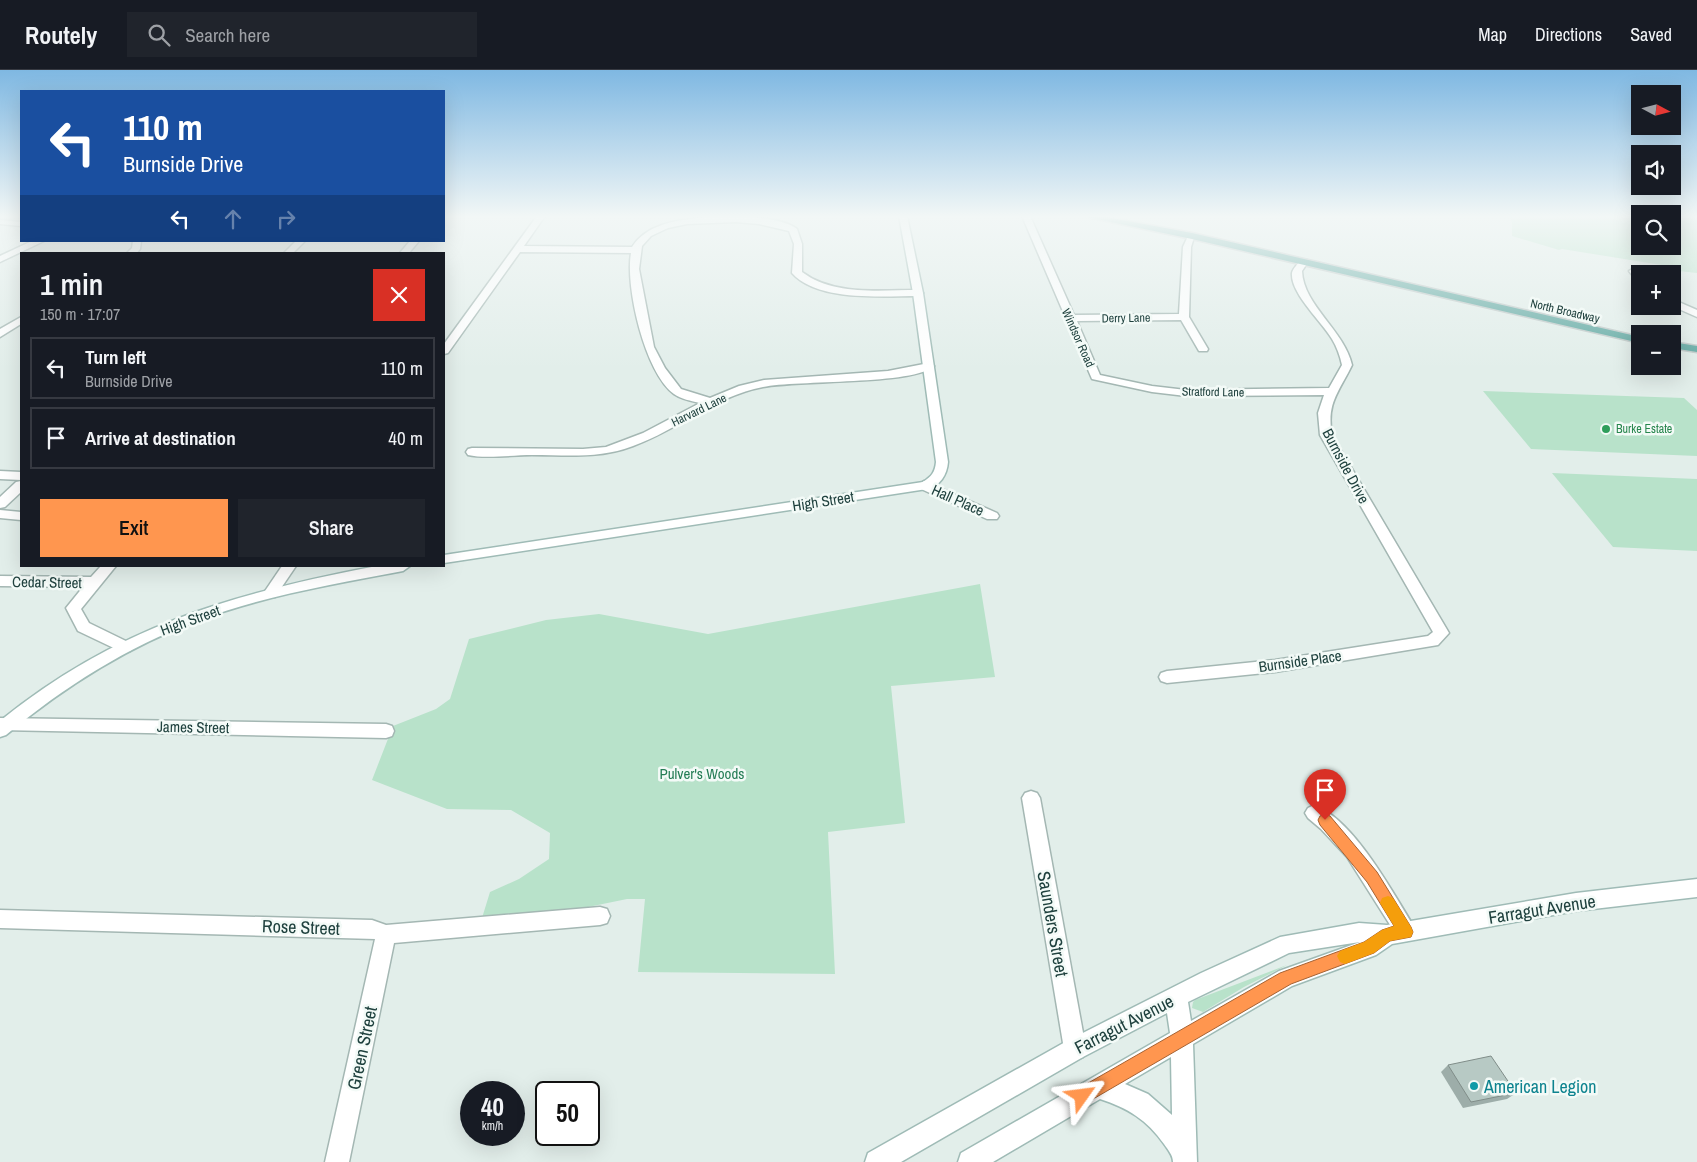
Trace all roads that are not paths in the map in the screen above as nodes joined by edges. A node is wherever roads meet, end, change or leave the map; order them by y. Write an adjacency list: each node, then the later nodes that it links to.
1 (505, 267): 20 (street)
2 (635, 267): 24 (street)
3 (797, 267): 9 (street)
4 (913, 267): 9 (street)
5 (1047, 267): 13 (street, Windsor Road)
6 (1186, 267): 12 (street)
7 (1300, 267): 23 (street, Burnside Drive)
8 (1325, 267): 16 (main road, North Broadway)
9 (918, 293): 21 (street)
10 (1681, 306): 11 (street)
11 (1697, 314)
12 (1184, 317): 13 (street, Derry Lane); 18 (street)
13 (1069, 318): 22 (street, Windsor Road)
14 (20, 321): 15 (street)
15 (0, 334)
16 (1631, 338)
17 (1681, 346): 19 (main road)
18 (1203, 349)
19 (1697, 349)
20 (445, 350)
21 (929, 366): 24 (street, Harvard Lane); 28 (street)
22 (1096, 377): 23 (street, Stratford Lane)
23 (1332, 391): 41 (street, Burnside Drive)
24 (713, 402): 25 (street, Harvard Lane)
25 (472, 452)
26 (0, 475): 27 (street)
27 (20, 476)
28 (924, 485): 33 (street, Hall Place); 34 (street, High Street)
29 (20, 486): 30 (street)
30 (0, 504)
31 (0, 514): 32 (street)
32 (20, 516)
33 (992, 516)
34 (445, 559)
35 (108, 567): 39 (street)
36 (288, 567): 40 (street)
37 (398, 567): 40 (street, High Street)
38 (0, 581): 39 (street, Cedar Street)
39 (94, 582): 42 (street)
40 (270, 594): 42 (street, High Street)
41 (1433, 641): 43 (street, Burnside Place)
42 (125, 647): 44 (street, High Street)
43 (1167, 677)
44 (2, 726): 45 (street, James Street)
45 (386, 731)
46 (1031, 798): 55 (street, Saunders Street)
47 (1314, 814): 51 (street)
48 (1694, 892): 51 (street, Farragut Avenue)
49 (600, 916): 52 (street, Rose Street)
50 (0, 919): 52 (street, Rose Street)
51 (1396, 933): 53 (street, Farragut Avenue); 54 (street, Farragut Avenue)
52 (386, 934): 58 (street, Green Street)
53 (1176, 997): 54 (street); 55 (street, Farragut Avenue)
54 (1182, 1037): 56 (street, Farragut Avenue); 57 (street)
55 (1075, 1049): 59 (street, Farragut Avenue)
56 (1098, 1086): 57 (street); 60 (street, Farragut Avenue)
57 (1184, 1158)
58 (338, 1162)
59 (877, 1162)
60 (970, 1162)

